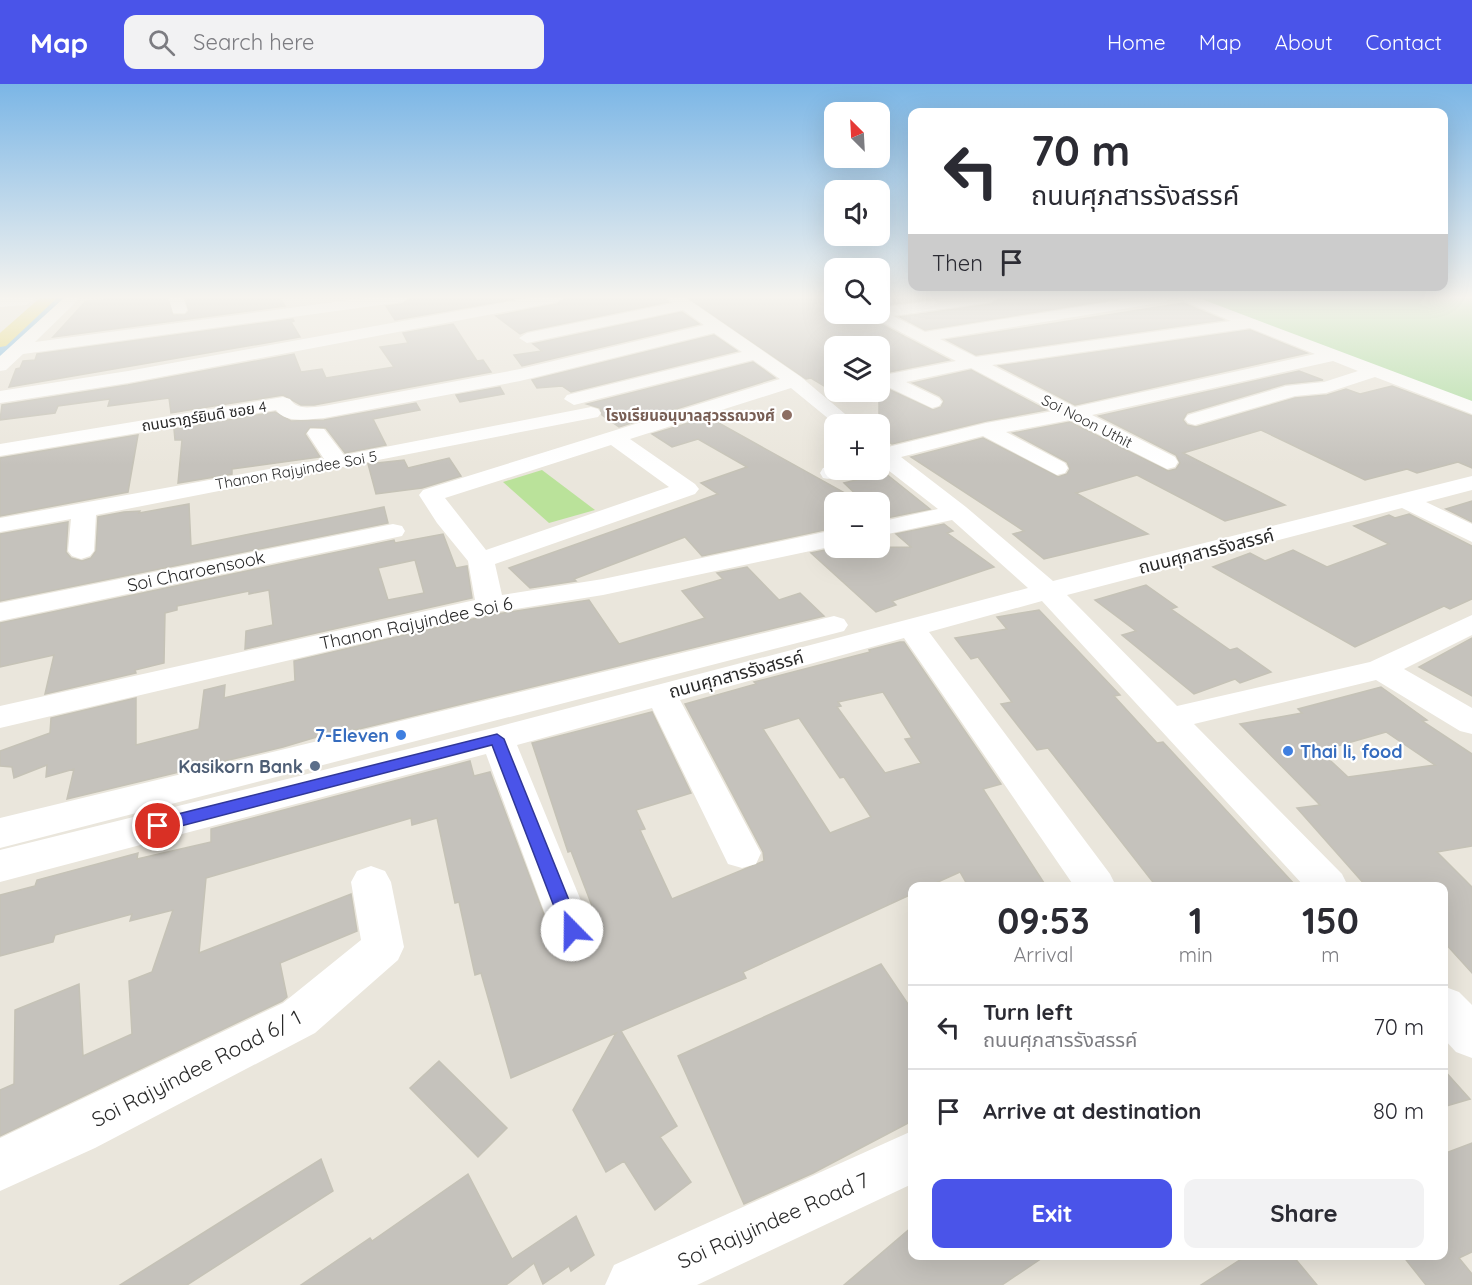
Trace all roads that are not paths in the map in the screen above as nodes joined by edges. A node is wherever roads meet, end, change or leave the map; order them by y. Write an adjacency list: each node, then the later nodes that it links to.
1 (14, 353): 10 (street)
2 (256, 353): 18 (street)
3 (611, 353): 20 (street, ถนนราฎร์ยินดี ซอย 4)
4 (953, 353): 9 (street, Soi Noon Uthit)
5 (1041, 353): 9 (street)
6 (1330, 353): 8 (street)
7 (757, 354): 13 (street); 32 (street, Thanon Rajyindee Soi 5)
8 (1335, 355): 11 (street); 23 (street)
9 (971, 363): 12 (street); 23 (street, Soi Noon Uthit)
10 (0, 366)
11 (1376, 371): 21 (street); 24 (street)
12 (890, 380)
13 (794, 381): 17 (street); 27 (street)
14 (378, 384): 20 (street)
15 (890, 384): 19 (street)
16 (824, 394): 17 (street)
17 (813, 396): 22 (street)
18 (0, 397)
19 (932, 402)
20 (283, 403): 28 (street, ถนนราฎร์ยินดี ซอย 4)
21 (1472, 408)
22 (835, 414)
23 (1072, 414): 25 (street); 31 (street, Soi Noon Uthit)
24 (1195, 419)
25 (986, 429): 29 (street); 34 (street)
26 (316, 433): 32 (street)
27 (614, 438): 45 (street); 45 (street)
28 (0, 450)
29 (890, 452)
30 (890, 462): 38 (street)
31 (1167, 462)
32 (338, 463): 37 (street, Thanon Rajyindee Soi 5)
33 (1472, 465): 46 (street, ถนนศุภสารรังสรรค์)
34 (1057, 468)
35 (1472, 483): 36 (street, ถนนศุภสารรังสรรค์)
36 (1404, 500): 42 (street); 46 (street, ถนนศุภสารรังสรรค์)
37 (84, 509): 39 (street, Thanon Rajyindee Soi 5); 44 (street)
38 (957, 512): 40 (street); 46 (street)
39 (0, 525)
40 (890, 527)
41 (393, 531): 48 (street, Soi Charoensook)
42 (1472, 534)
43 (824, 540): 47 (street, Thanon Rajyindee Soi 6)
44 (81, 551)
45 (481, 560): 47 (street)
46 (1038, 584): 50 (street, ถนนศุภสารรังสรรค์); 54 (street); 57 (street, ถนนศุภสารรังสรรค์)
47 (490, 605): 53 (street, Thanon Rajyindee Soi 6)
48 (0, 612)
49 (1472, 624): 51 (street)
50 (911, 627): 52 (street, ถนนศุภสารรังสรรค์); 61 (street)
51 (1380, 669): 54 (street); 55 (street)
52 (662, 694): 56 (street, ถนนศุภสารรังสรรค์); 58 (street)
53 (0, 717)
54 (1169, 719): 62 (street)
55 (1472, 723)
56 (497, 739): 59 (street, ถนนศุภสารรังสรรค์); 63 (street)
57 (0, 833)
58 (742, 852)
59 (0, 866)
60 (371, 882): 67 (street, Soi Rajyindee Road 6/ 1)
61 (1093, 882)
62 (1324, 882)
63 (572, 930)
64 (1448, 1012): 65 (street)
65 (1472, 1036)
66 (908, 1159): 68 (street, Soi Rajyindee Road 7)
67 (0, 1165)
68 (637, 1284)

